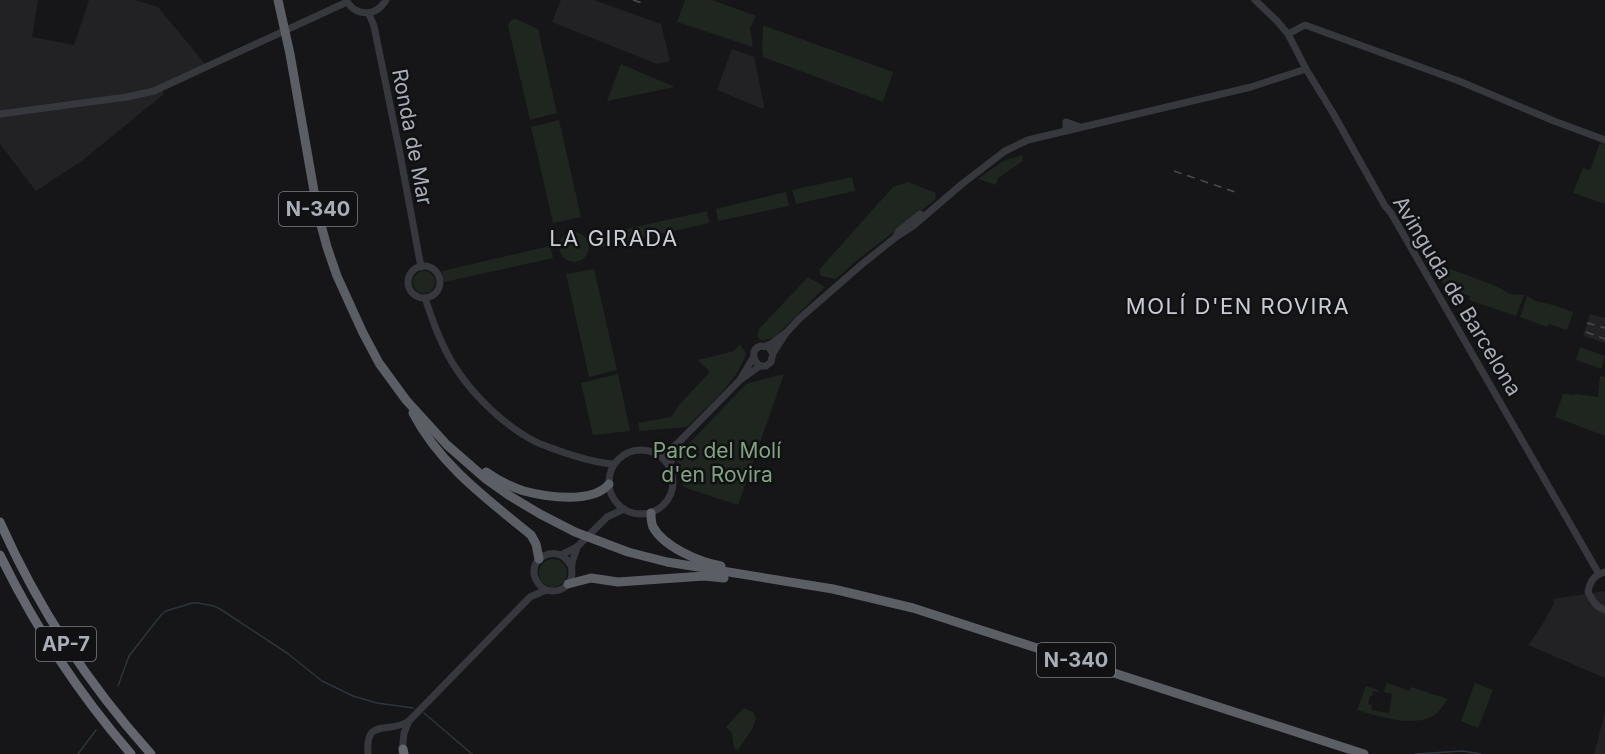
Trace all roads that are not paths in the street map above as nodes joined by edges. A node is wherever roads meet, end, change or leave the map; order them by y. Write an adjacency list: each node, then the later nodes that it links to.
1 (278, 0): 22 (highway, N-340)
2 (386, 0): 5 (street)
3 (1255, 0): 6 (street, Avinguda de Barcelona)
4 (346, 1): 5 (street); 8 (street)
5 (369, 14): 14 (street, Ronda de Mar)
6 (1288, 34): 7 (street, Avinguda de Barcelona); 11 (street)
7 (1306, 69): 9 (street); 39 (street, Avinguda de Barcelona)
8 (0, 114)
9 (1083, 127): 10 (street); 10 (street)
10 (1066, 131): 12 (street)
11 (1605, 140)
12 (941, 201): 13 (street); 13 (street)
13 (896, 237): 16 (street)
14 (421, 267): 15 (street); 15 (street)
15 (425, 298): 25 (street)
16 (786, 333): 17 (street); 18 (street)
17 (766, 346): 18 (street); 19 (street)
18 (773, 353): 20 (street)
19 (753, 358): 20 (street); 21 (street)
20 (760, 366): 21 (street)
21 (740, 380): 23 (street)
22 (406, 400): 28 (highway); 37 (highway); 40 (highway, N-340)
23 (677, 444): 24 (street); 27 (street)
24 (659, 455): 26 (street); 27 (street)
25 (596, 463): 26 (street); 28 (street)
26 (614, 464): 28 (street)
27 (669, 467): 31 (street)
28 (609, 480): 29 (street)
29 (613, 498): 30 (street); 32 (street)
30 (624, 510): 31 (street); 32 (street)
31 (651, 513): 42 (highway)
32 (607, 517): 34 (street)
33 (0, 522): 52 (highway, AP-7)
34 (577, 547): 36 (street); 38 (street)
35 (0, 555): 51 (highway, AP-7)
36 (561, 555): 37 (street); 38 (street)
37 (539, 559): 41 (street)
38 (571, 566): 43 (street)
39 (1602, 573): 46 (street)
40 (772, 579): 42 (highway, N-340); 43 (highway)
41 (536, 580): 44 (street); 45 (street)
42 (785, 580): 53 (highway, N-340)
43 (568, 584): 44 (street)
44 (546, 590): 45 (street)
45 (530, 597): 47 (street)
46 (1605, 610)
47 (409, 721): 48 (street); 49 (street)
48 (390, 727): 49 (street); 50 (street)
49 (403, 750)
50 (369, 753)
51 (131, 754)
52 (151, 754)
53 (1364, 754)

